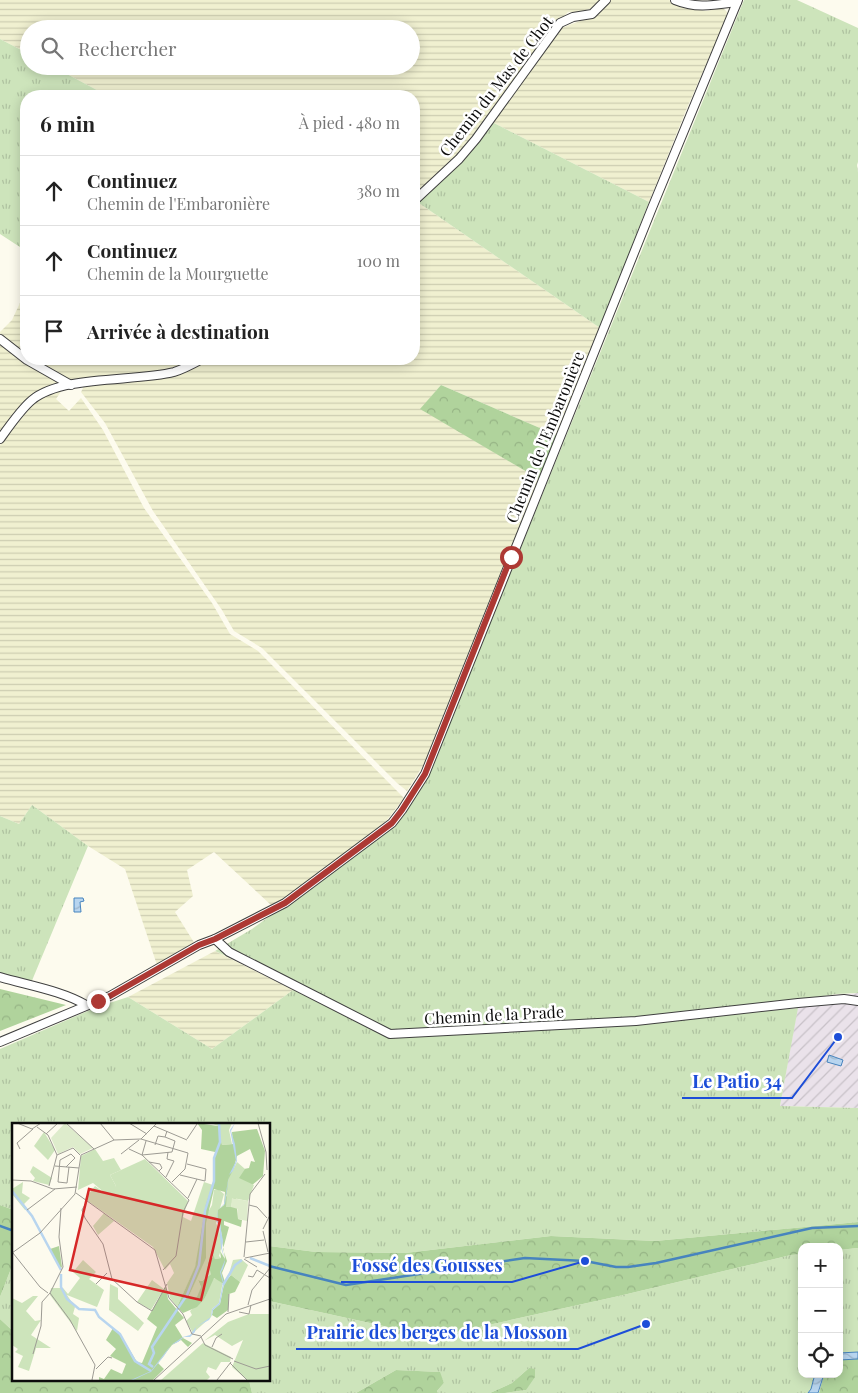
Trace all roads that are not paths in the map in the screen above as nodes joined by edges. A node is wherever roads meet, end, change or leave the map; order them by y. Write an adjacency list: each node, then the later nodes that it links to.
1 (606, 0): 4 (street, Chemin du Mas de Chot)
2 (675, 0): 3 (street)
3 (738, 1): 11 (street, Chemin de l'Embaronière)
4 (420, 195)
5 (0, 339): 6 (street)
6 (20, 355)
7 (36, 365): 9 (street)
8 (190, 365): 9 (street)
9 (71, 385): 10 (street)
10 (0, 439)
11 (215, 939): 13 (street, Chemin de la Prade); 14 (street, Chemin de l'Embaronière)
12 (0, 978): 14 (street)
13 (858, 1000)
14 (86, 1006): 15 (street, Chemin de l'Embaronière)
15 (0, 1042)

